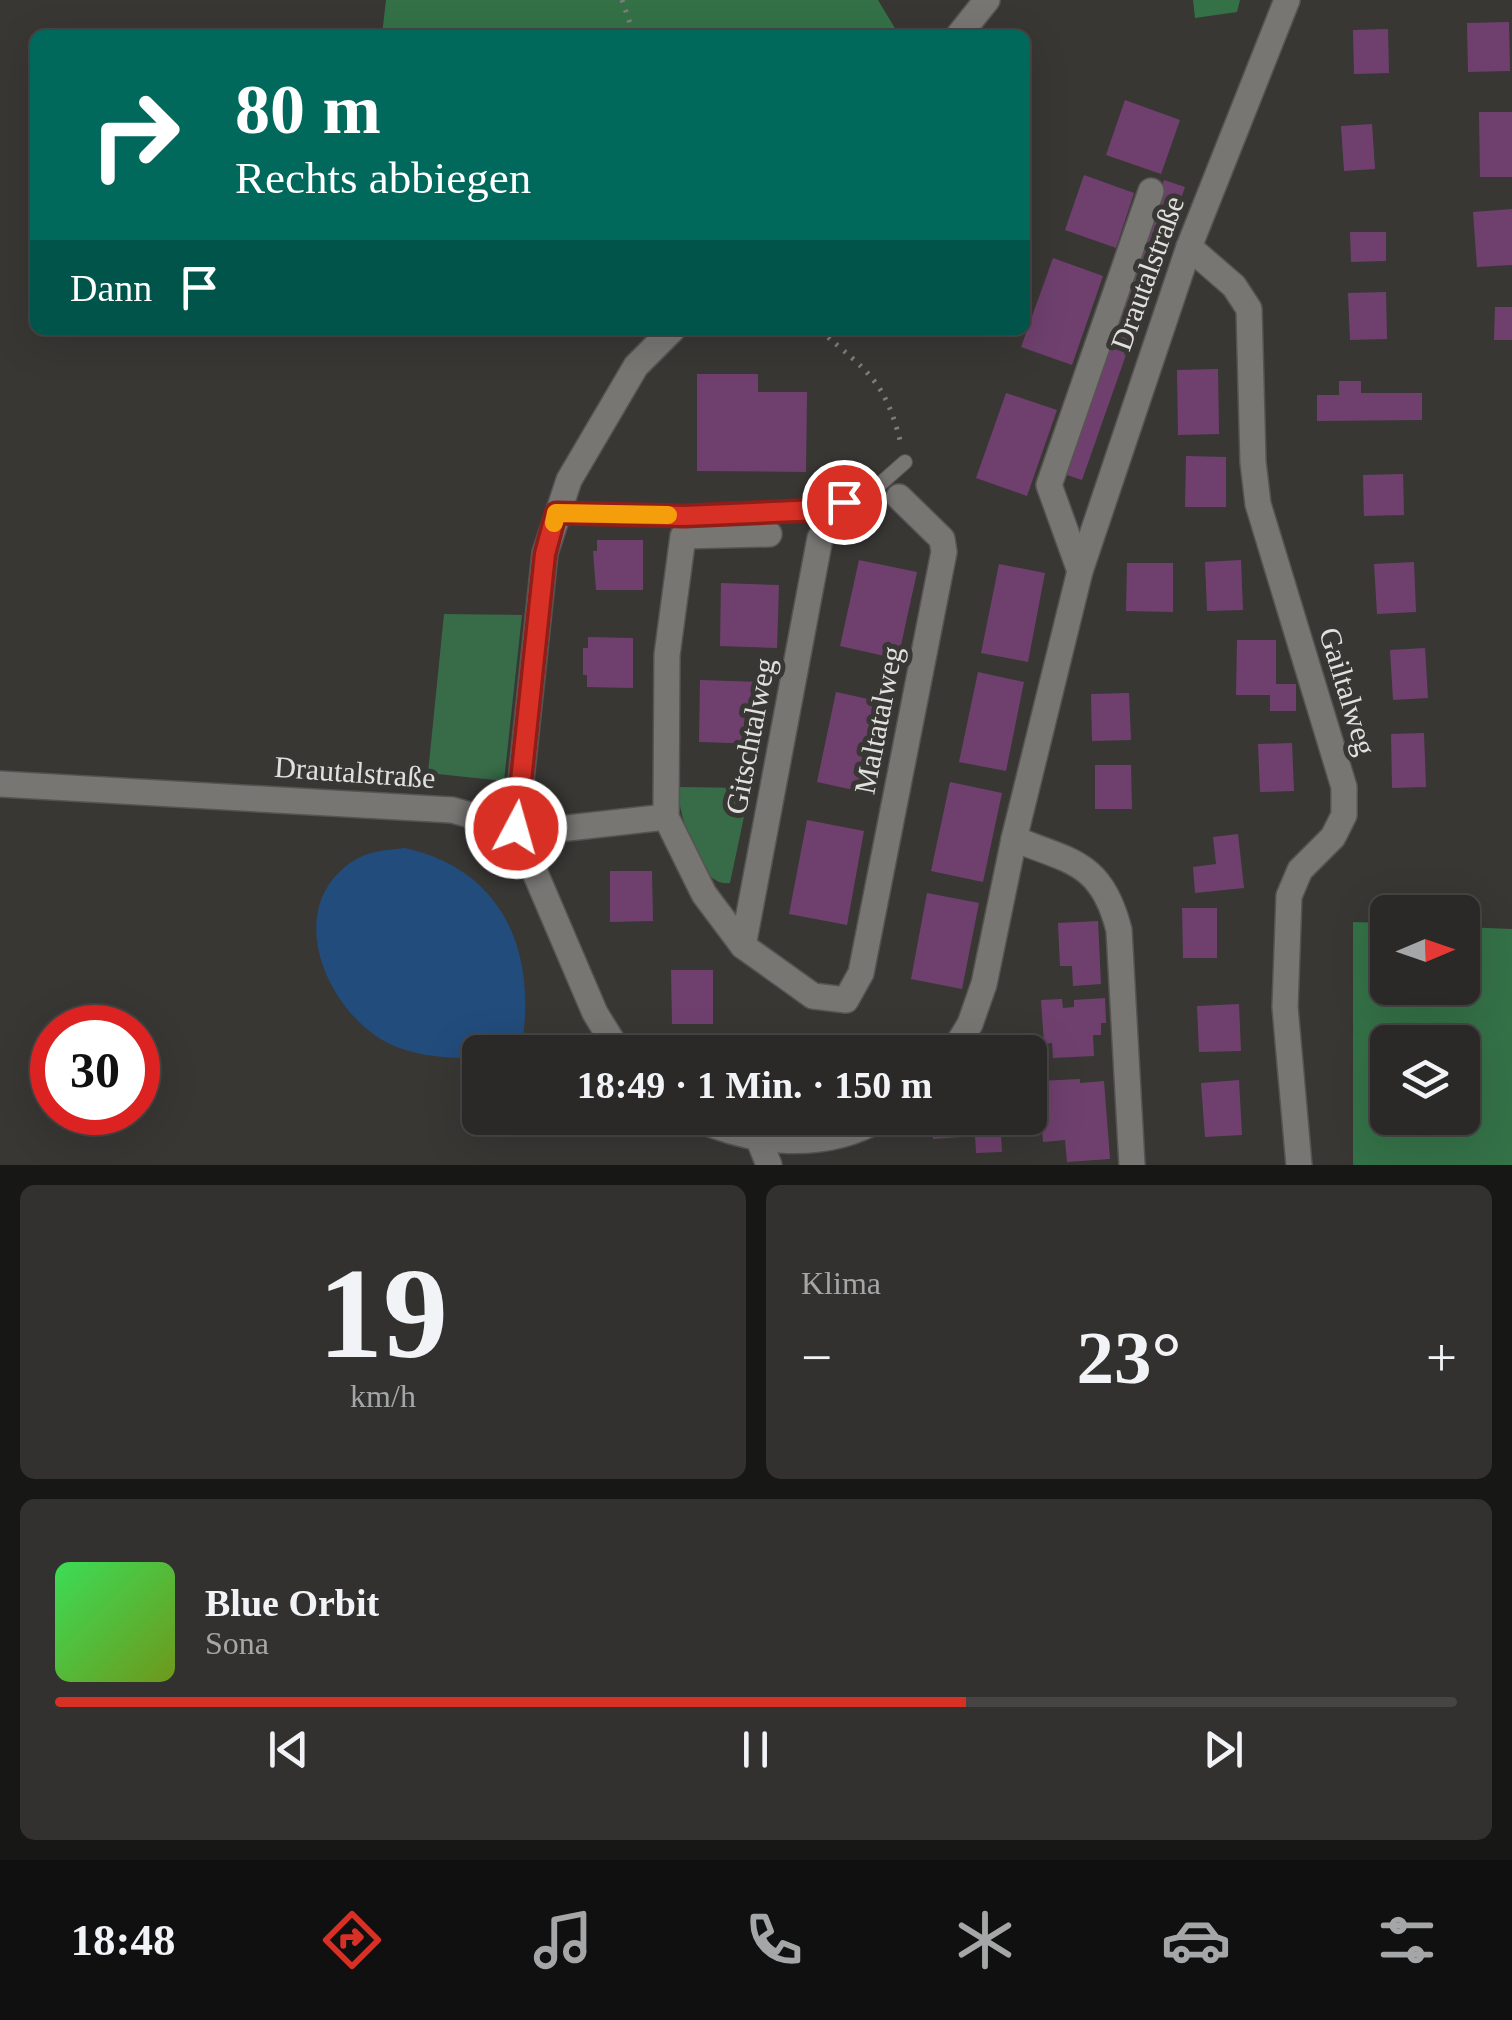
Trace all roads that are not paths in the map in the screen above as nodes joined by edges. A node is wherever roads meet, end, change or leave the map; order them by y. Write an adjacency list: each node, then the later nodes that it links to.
1 (987, 0): 3 (street)
2 (1286, 0): 5 (street, Drautalstraße)
3 (963, 30)
4 (1151, 191): 12 (street, Drautalstraße)
5 (1189, 247): 12 (street, Drautalstraße); 25 (street, Gailtalweg)
6 (667, 335): 9 (street)
7 (905, 462): 9 (lane)
8 (899, 497): 17 (street, Maltatalweg)
9 (556, 513): 15 (street)
10 (769, 534): 14 (street)
11 (820, 538): 17 (street, Gitschtalweg)
12 (1080, 571): 16 (street, Drautalstraße)
13 (0, 784): 15 (street, Drautalstraße)
14 (666, 817): 15 (street, Drautalstraße); 17 (street)
15 (516, 828): 18 (street)
16 (1014, 840): 19 (street, Drautalstraße); 24 (street)
17 (743, 946)
18 (608, 1035)
19 (963, 1035)
20 (740, 1135): 22 (street)
21 (836, 1135): 22 (street)
22 (759, 1140): 23 (street)
23 (769, 1165)
24 (1132, 1165)
25 (1298, 1165)

